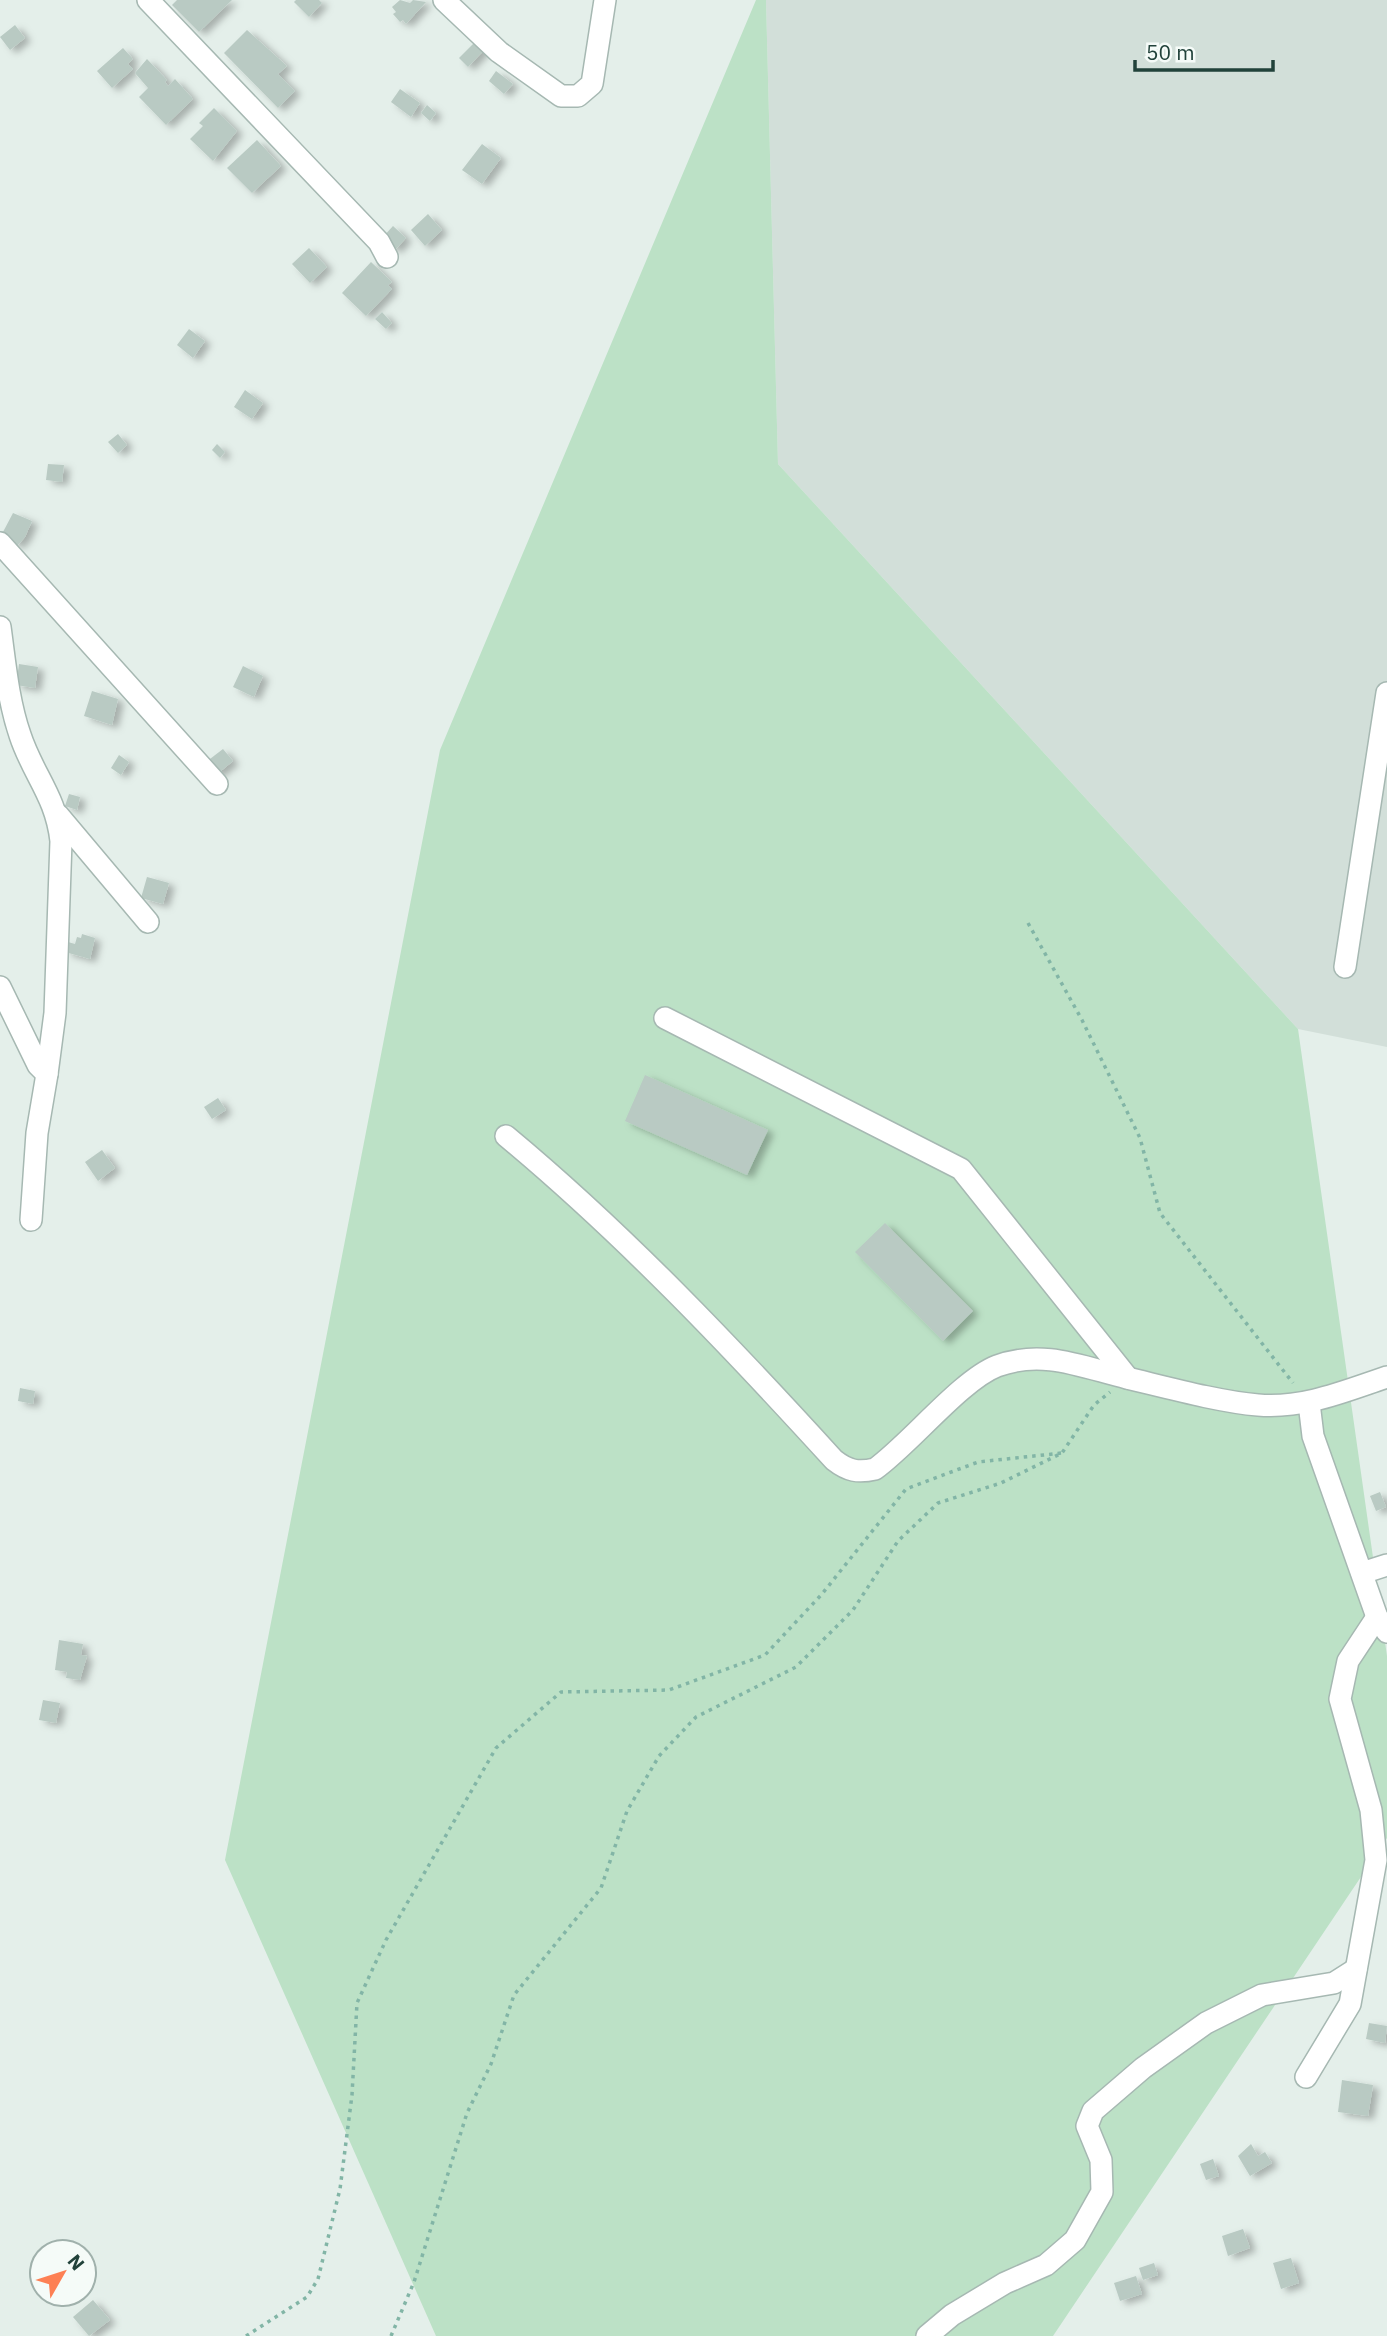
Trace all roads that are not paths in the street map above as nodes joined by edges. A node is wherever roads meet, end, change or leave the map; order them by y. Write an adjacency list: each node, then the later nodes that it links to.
1 (148, 0): 4 (street)
2 (444, 0): 3 (street)
3 (605, 0)
4 (387, 257)
5 (0, 543): 8 (street)
6 (0, 627): 9 (street)
7 (1387, 693): 11 (street)
8 (217, 784)
9 (58, 815): 10 (street); 14 (street)
10 (148, 922)
11 (1345, 967)
12 (0, 987): 14 (street)
13 (666, 1018): 18 (street)
14 (47, 1074): 16 (street)
15 (506, 1136): 18 (street)
16 (31, 1220)
17 (1387, 1377): 19 (street)
18 (1128, 1378): 19 (street)
19 (1308, 1403): 21 (street)
20 (1387, 1565): 21 (street)
21 (1362, 1573): 22 (street)
22 (1382, 1625): 23 (street)
23 (1356, 1969): 24 (street); 25 (street)
24 (1306, 2077)
25 (927, 2336)

